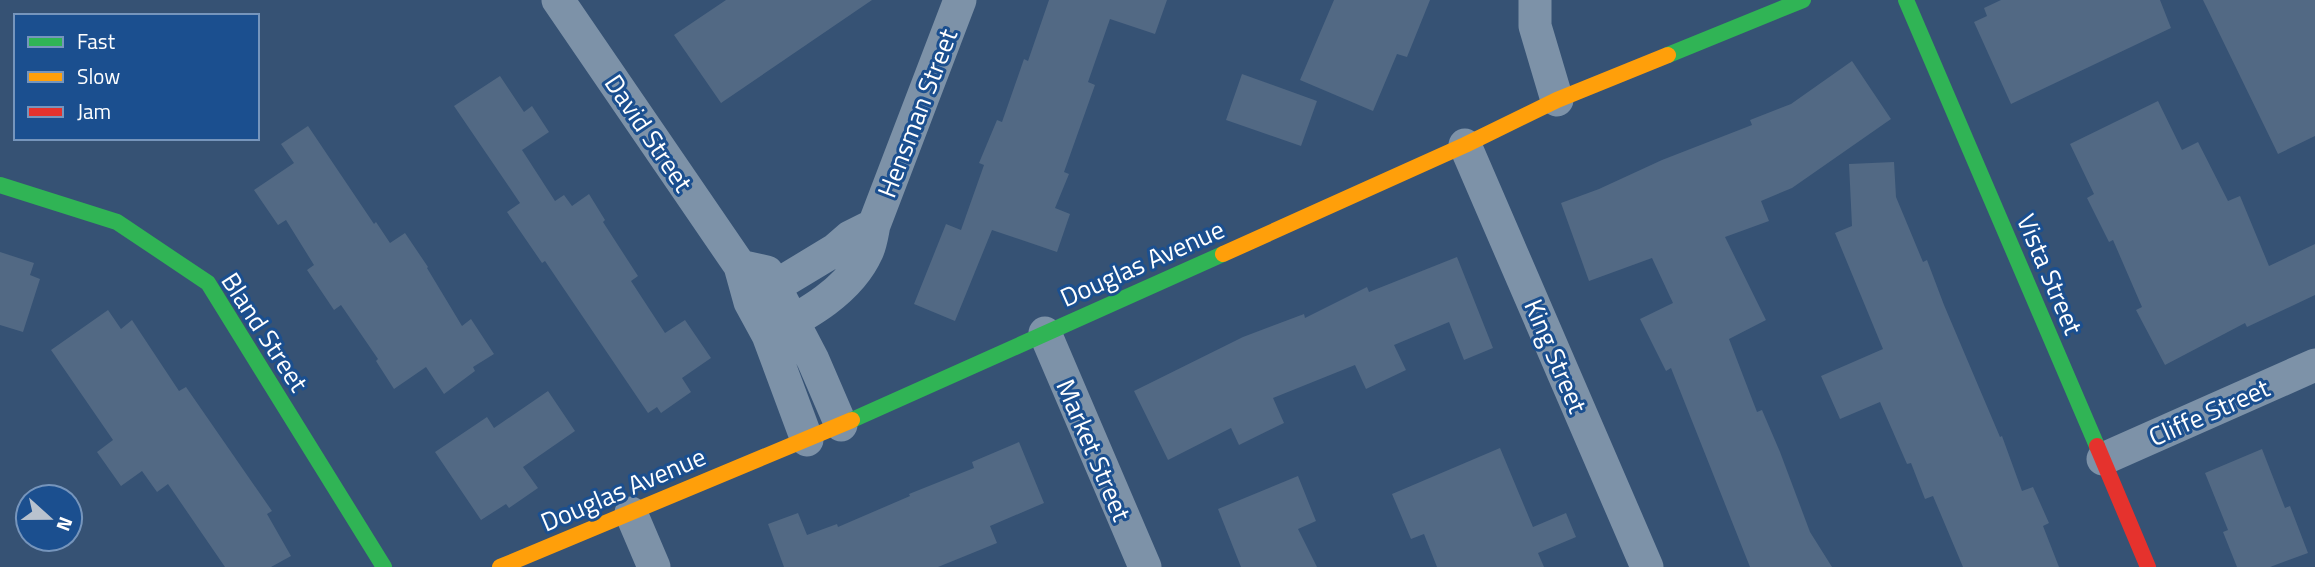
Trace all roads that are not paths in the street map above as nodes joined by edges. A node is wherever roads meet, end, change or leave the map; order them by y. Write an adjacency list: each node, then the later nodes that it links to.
1 (558, 0): 10 (street, David Street)
2 (960, 0): 9 (street, Hensman Street)
3 (1535, 0): 6 (street)
4 (1803, 0): 6 (main road, Douglas Avenue)
5 (1906, 0): 16 (main road, Vista Street)
6 (1557, 100): 7 (main road, Douglas Avenue)
7 (1465, 145): 12 (main road, Douglas Avenue); 22 (street, King Street)
8 (0, 185): 18 (main road, Bland Street)
9 (874, 225): 10 (street, Hensman Street); 11 (street, Hensman Street)
10 (762, 294): 11 (street, David Street)
11 (781, 328): 14 (street, David Street); 15 (street, David Street)
12 (1045, 333): 14 (main road, Douglas Avenue); 21 (street, Market Street)
13 (2315, 365): 16 (street, Cliffe Street)
14 (841, 425): 15 (main road, Douglas Avenue)
15 (807, 440): 17 (main road, Douglas Avenue)
16 (2103, 459): 23 (main road, Vista Street)
17 (631, 513): 19 (main road, Douglas Avenue); 20 (street)
18 (384, 567)
19 (500, 567)
20 (654, 567)
21 (1145, 567)
22 (1647, 567)
23 (2148, 567)

